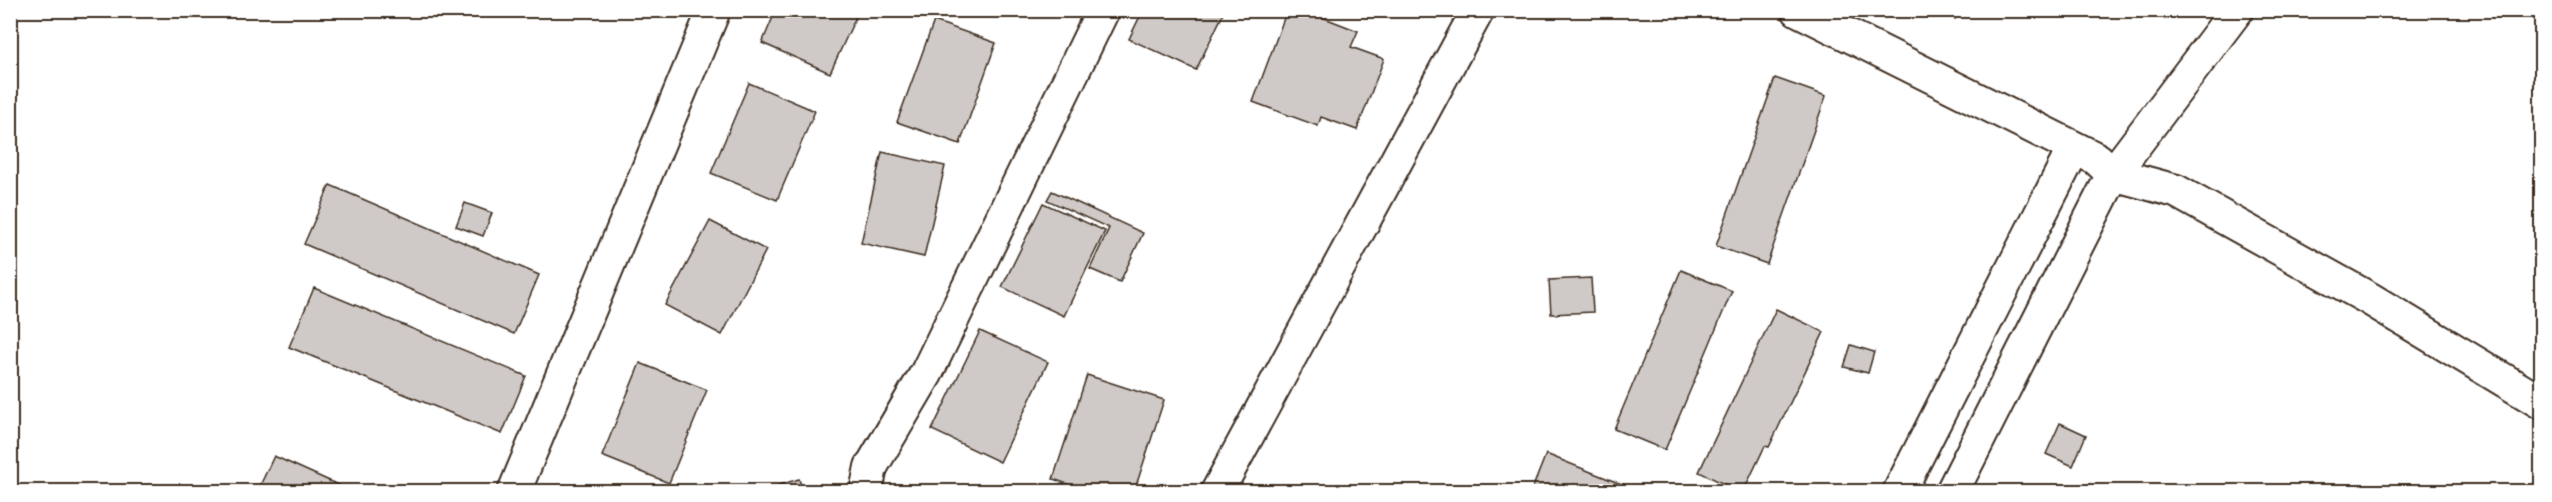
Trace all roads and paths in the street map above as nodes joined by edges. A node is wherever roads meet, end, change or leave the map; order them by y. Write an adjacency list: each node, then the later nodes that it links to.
1 (714, 10): 10 (street)
2 (1102, 10): 11 (street)
3 (1478, 10): 12 (street)
4 (1798, 10): 6 (street)
5 (2238, 10): 7 (street)
6 (2074, 148): 7 (street); 9 (street)
7 (2114, 174): 8 (street); 13 (street)
8 (2541, 403)
9 (1912, 487)
10 (514, 492)
11 (866, 492)
12 (1217, 492)
13 (1952, 492)

